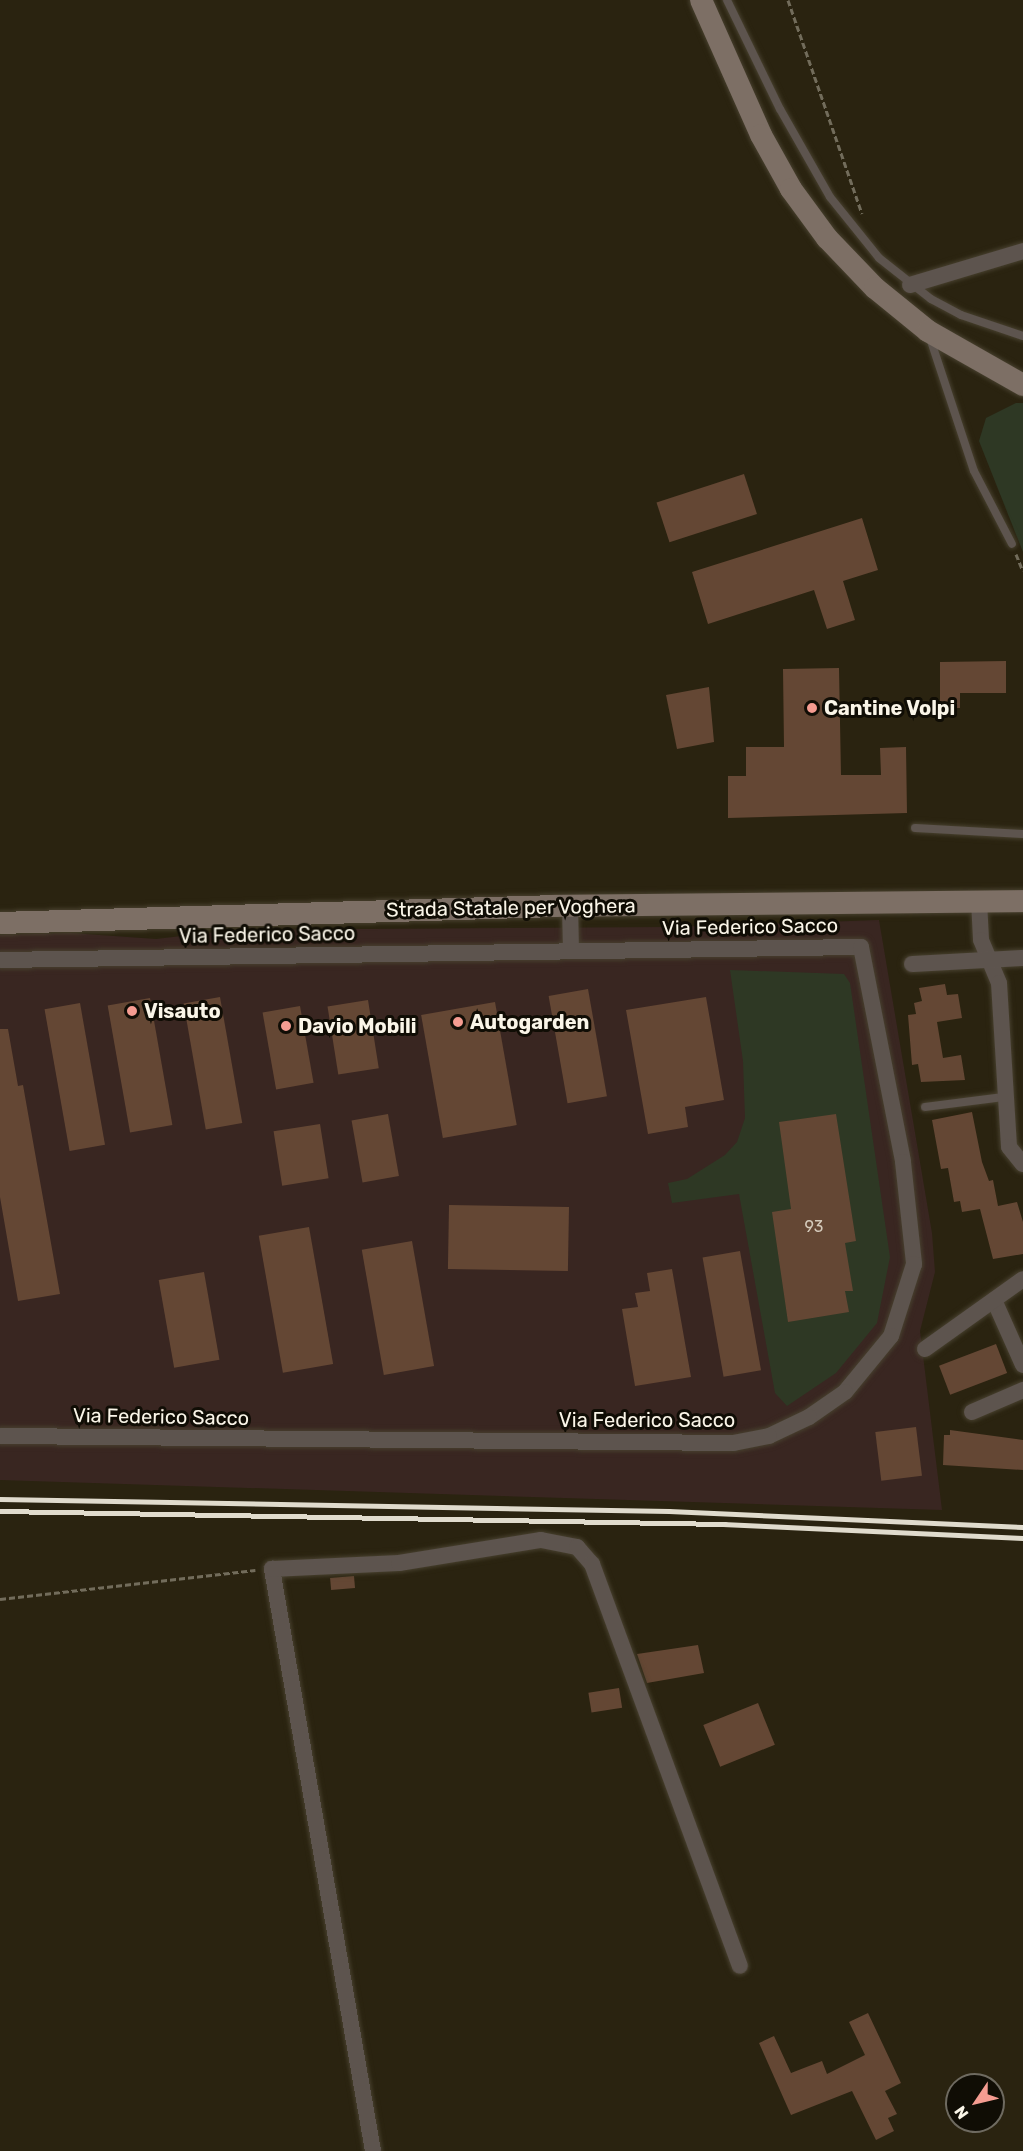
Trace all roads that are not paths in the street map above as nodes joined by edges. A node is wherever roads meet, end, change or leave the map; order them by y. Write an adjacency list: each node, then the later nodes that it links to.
1 (700, 0): 5 (main road)
2 (727, 0): 4 (lane)
3 (1023, 251): 4 (street)
4 (910, 285): 6 (lane)
5 (928, 332): 7 (main road); 8 (lane)
6 (1023, 336)
7 (1023, 385)
8 (1012, 544)
9 (915, 828): 10 (lane)
10 (1023, 834)
11 (979, 901): 12 (main road, Strada Statale per Voghera); 13 (main road, Strada Statale per Voghera); 17 (street)
12 (1023, 901)
13 (570, 906): 14 (main road, Strada Statale per Voghera); 15 (street)
14 (0, 923)
15 (571, 951): 18 (street, Via Federico Sacco); 29 (street, Via Federico Sacco)
16 (1023, 958): 17 (street)
17 (989, 959): 19 (street); 20 (street)
18 (0, 960)
19 (912, 964)
20 (1003, 1097): 21 (lane); 22 (street)
21 (925, 1107)
22 (1023, 1164)
23 (1023, 1279): 24 (street)
24 (994, 1300): 25 (street); 26 (street)
25 (925, 1350)
26 (1023, 1365)
27 (1023, 1390): 28 (street)
28 (972, 1412)
29 (0, 1436)
30 (740, 1966): 31 (street)
31 (373, 2151)

